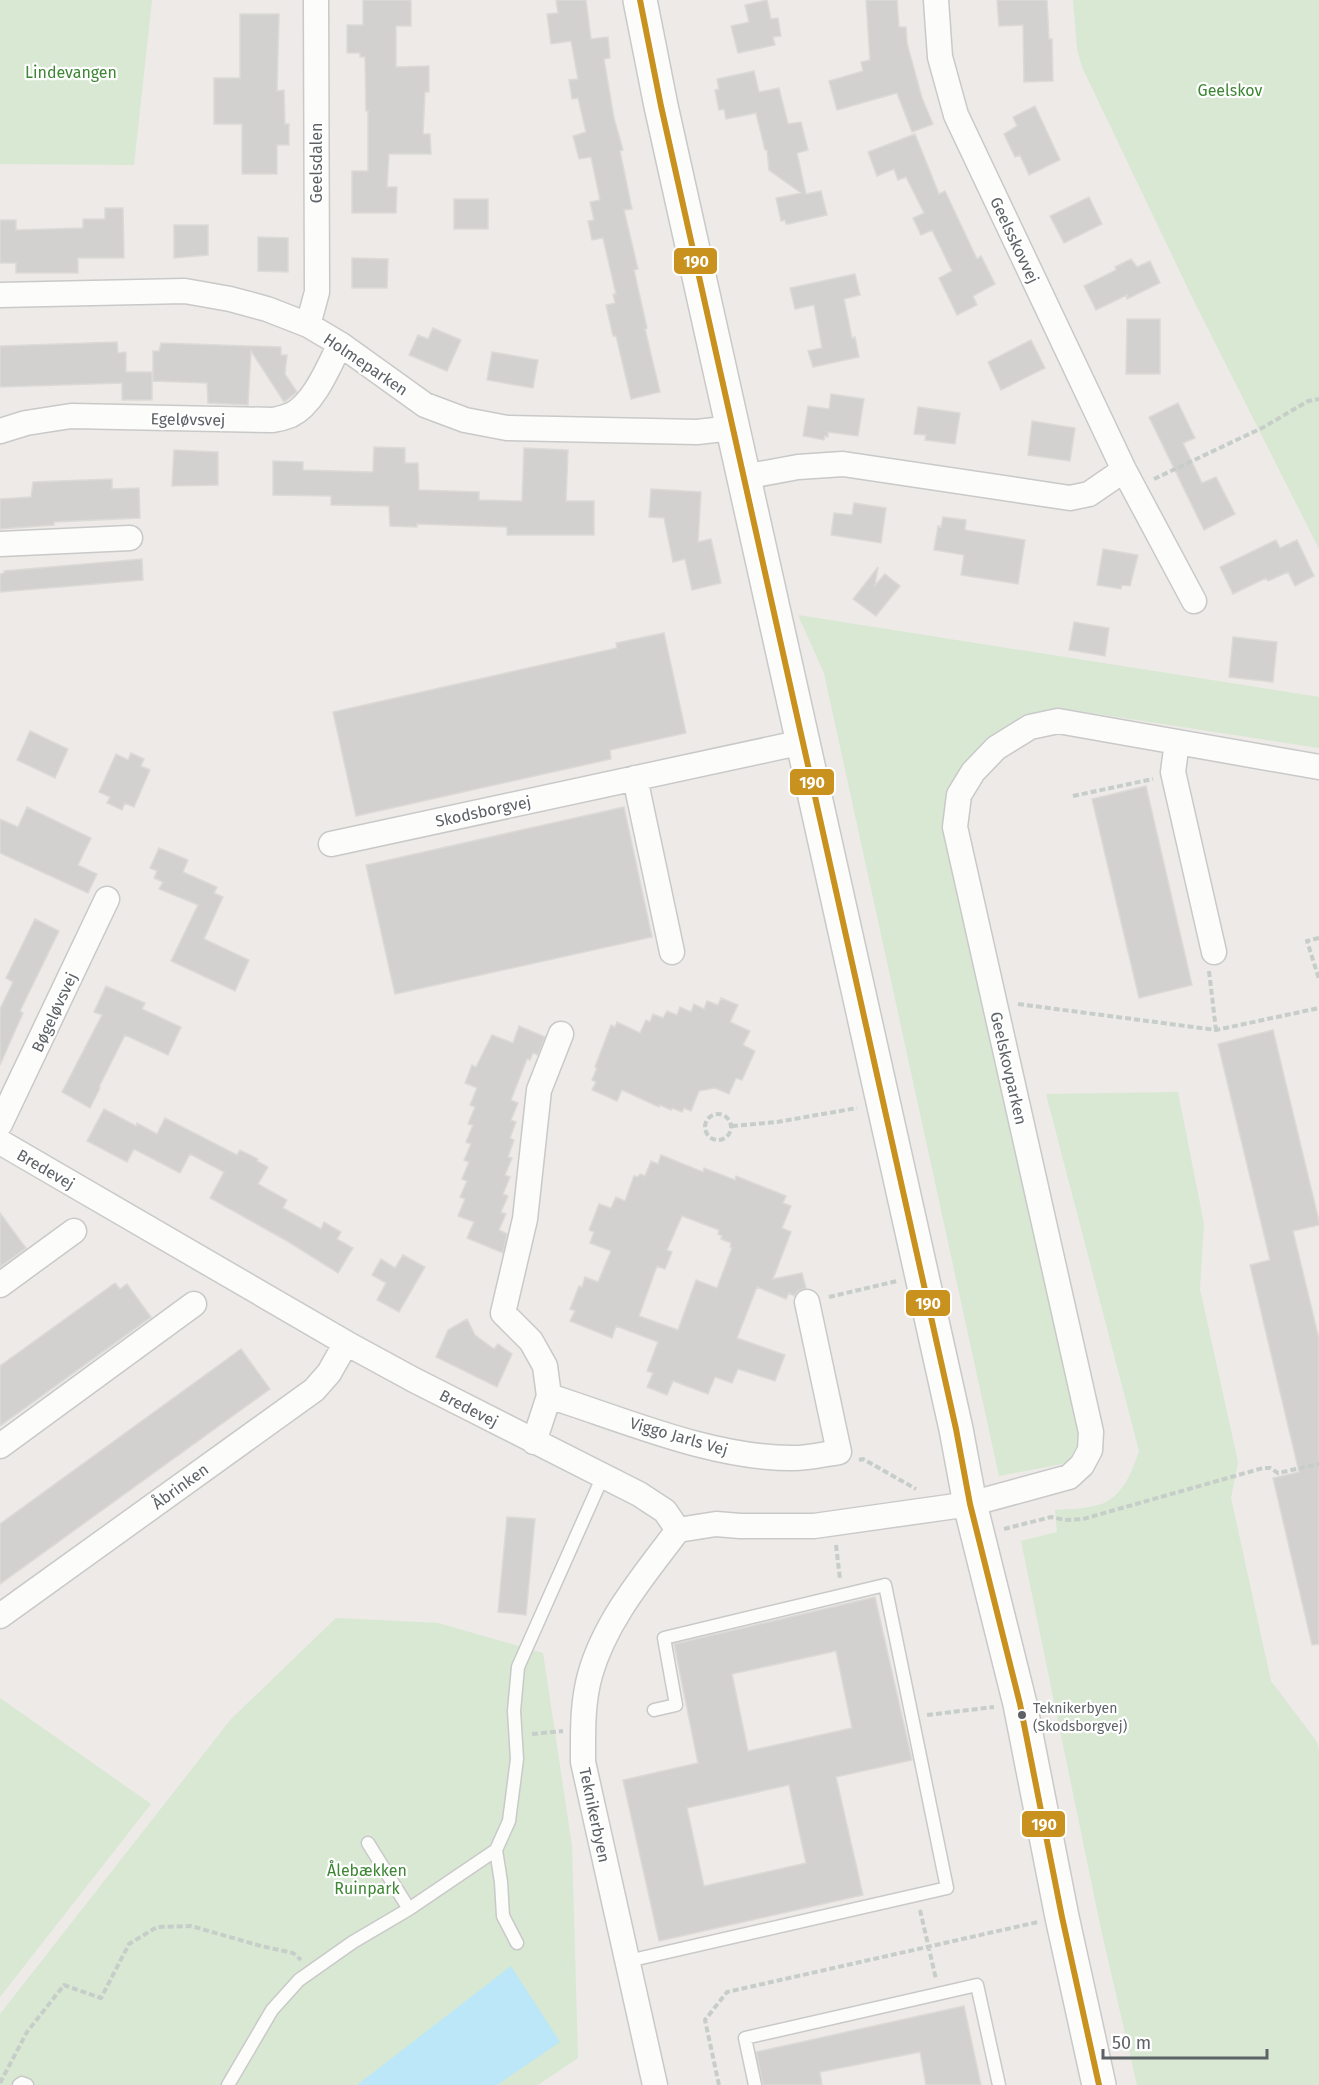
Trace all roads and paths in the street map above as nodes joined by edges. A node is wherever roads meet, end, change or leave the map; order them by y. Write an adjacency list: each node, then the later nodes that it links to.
1 (316, 0): 5 (street, Geelsdalen)
2 (640, 0): 8 (street)
3 (936, 0): 11 (street, Geelsskovvej)
4 (0, 295): 5 (street, Holmeparken)
5 (308, 325): 6 (street, Holmeparken)
6 (340, 344): 8 (street, Holmeparken); 9 (street, Egeløvsvej)
7 (1319, 399): 11 (path)
8 (733, 428): 10 (street)
9 (0, 431)
10 (744, 477): 11 (street); 15 (street)
11 (1129, 479): 14 (street, Geelsskovvej)
12 (130, 538): 13 (street)
13 (0, 544)
14 (1194, 601)
15 (803, 741): 18 (street, Skodsborgvej); 28 (street)
16 (1177, 742): 17 (street, Geelskovparken); 23 (street); 25 (street, Geelskovparken)
17 (1319, 767)
18 (635, 778): 19 (street, Skodsborgvej); 22 (street)
19 (331, 844)
20 (107, 899): 29 (street, Bøgeløvsvej)
21 (1319, 938): 24 (path)
22 (672, 952)
23 (1214, 952)
24 (1319, 979)
25 (994, 1001): 26 (path); 44 (street, Geelskovparken)
26 (1319, 1008)
27 (561, 1034): 38 (street)
28 (884, 1103): 30 (path); 33 (street)
29 (0, 1124)
30 (732, 1126): 30 (path)
31 (0, 1142): 37 (street, Bredevej)
32 (74, 1231): 34 (street)
33 (922, 1276): 35 (path); 44 (street)
34 (0, 1285)
35 (807, 1302): 41 (street)
36 (194, 1304): 40 (street)
37 (346, 1343): 39 (street, Bredevej); 50 (street, Åbrinken)
38 (549, 1395): 39 (street); 41 (street, Viggo Jarls Vej)
39 (534, 1442): 43 (street, Bredevej)
40 (0, 1446)
41 (839, 1452): 45 (path)
42 (1319, 1464): 48 (path)
43 (603, 1476): 47 (street, Bredevej); 55 (lane)
44 (970, 1504): 45 (street); 48 (street)
45 (935, 1510): 46 (street)
46 (833, 1524): 47 (street); 49 (path)
47 (678, 1530): 54 (street, Teknikerbyen)
48 (977, 1536): 51 (street)
49 (842, 1595): 52 (lane); 53 (lane)
50 (0, 1616)
51 (1020, 1704): 53 (path); 60 (street)
52 (654, 1710)
53 (912, 1717): 58 (lane)
54 (583, 1730): 55 (path); 63 (street, Teknikerbyen)
55 (516, 1735): 57 (lane)
56 (368, 1843): 59 (lane)
57 (496, 1850): 59 (lane); 61 (lane)
58 (917, 1895): 62 (path); 63 (lane)
59 (409, 1909): 64 (lane)
60 (1062, 1917): 62 (path); 74 (street)
61 (517, 1943)
62 (928, 1946): 65 (path); 71 (path)
63 (628, 1961): 70 (street, Teknikerbyen)
64 (314, 1970): 66 (path); 69 (lane)
65 (940, 1993): 72 (lane); 73 (lane)
66 (0, 2084)
67 (19, 2085): 68 (lane)
68 (27, 2085)
69 (228, 2085)
70 (656, 2085)
71 (719, 2085)
72 (755, 2085)
73 (999, 2085)
74 (1099, 2085)

